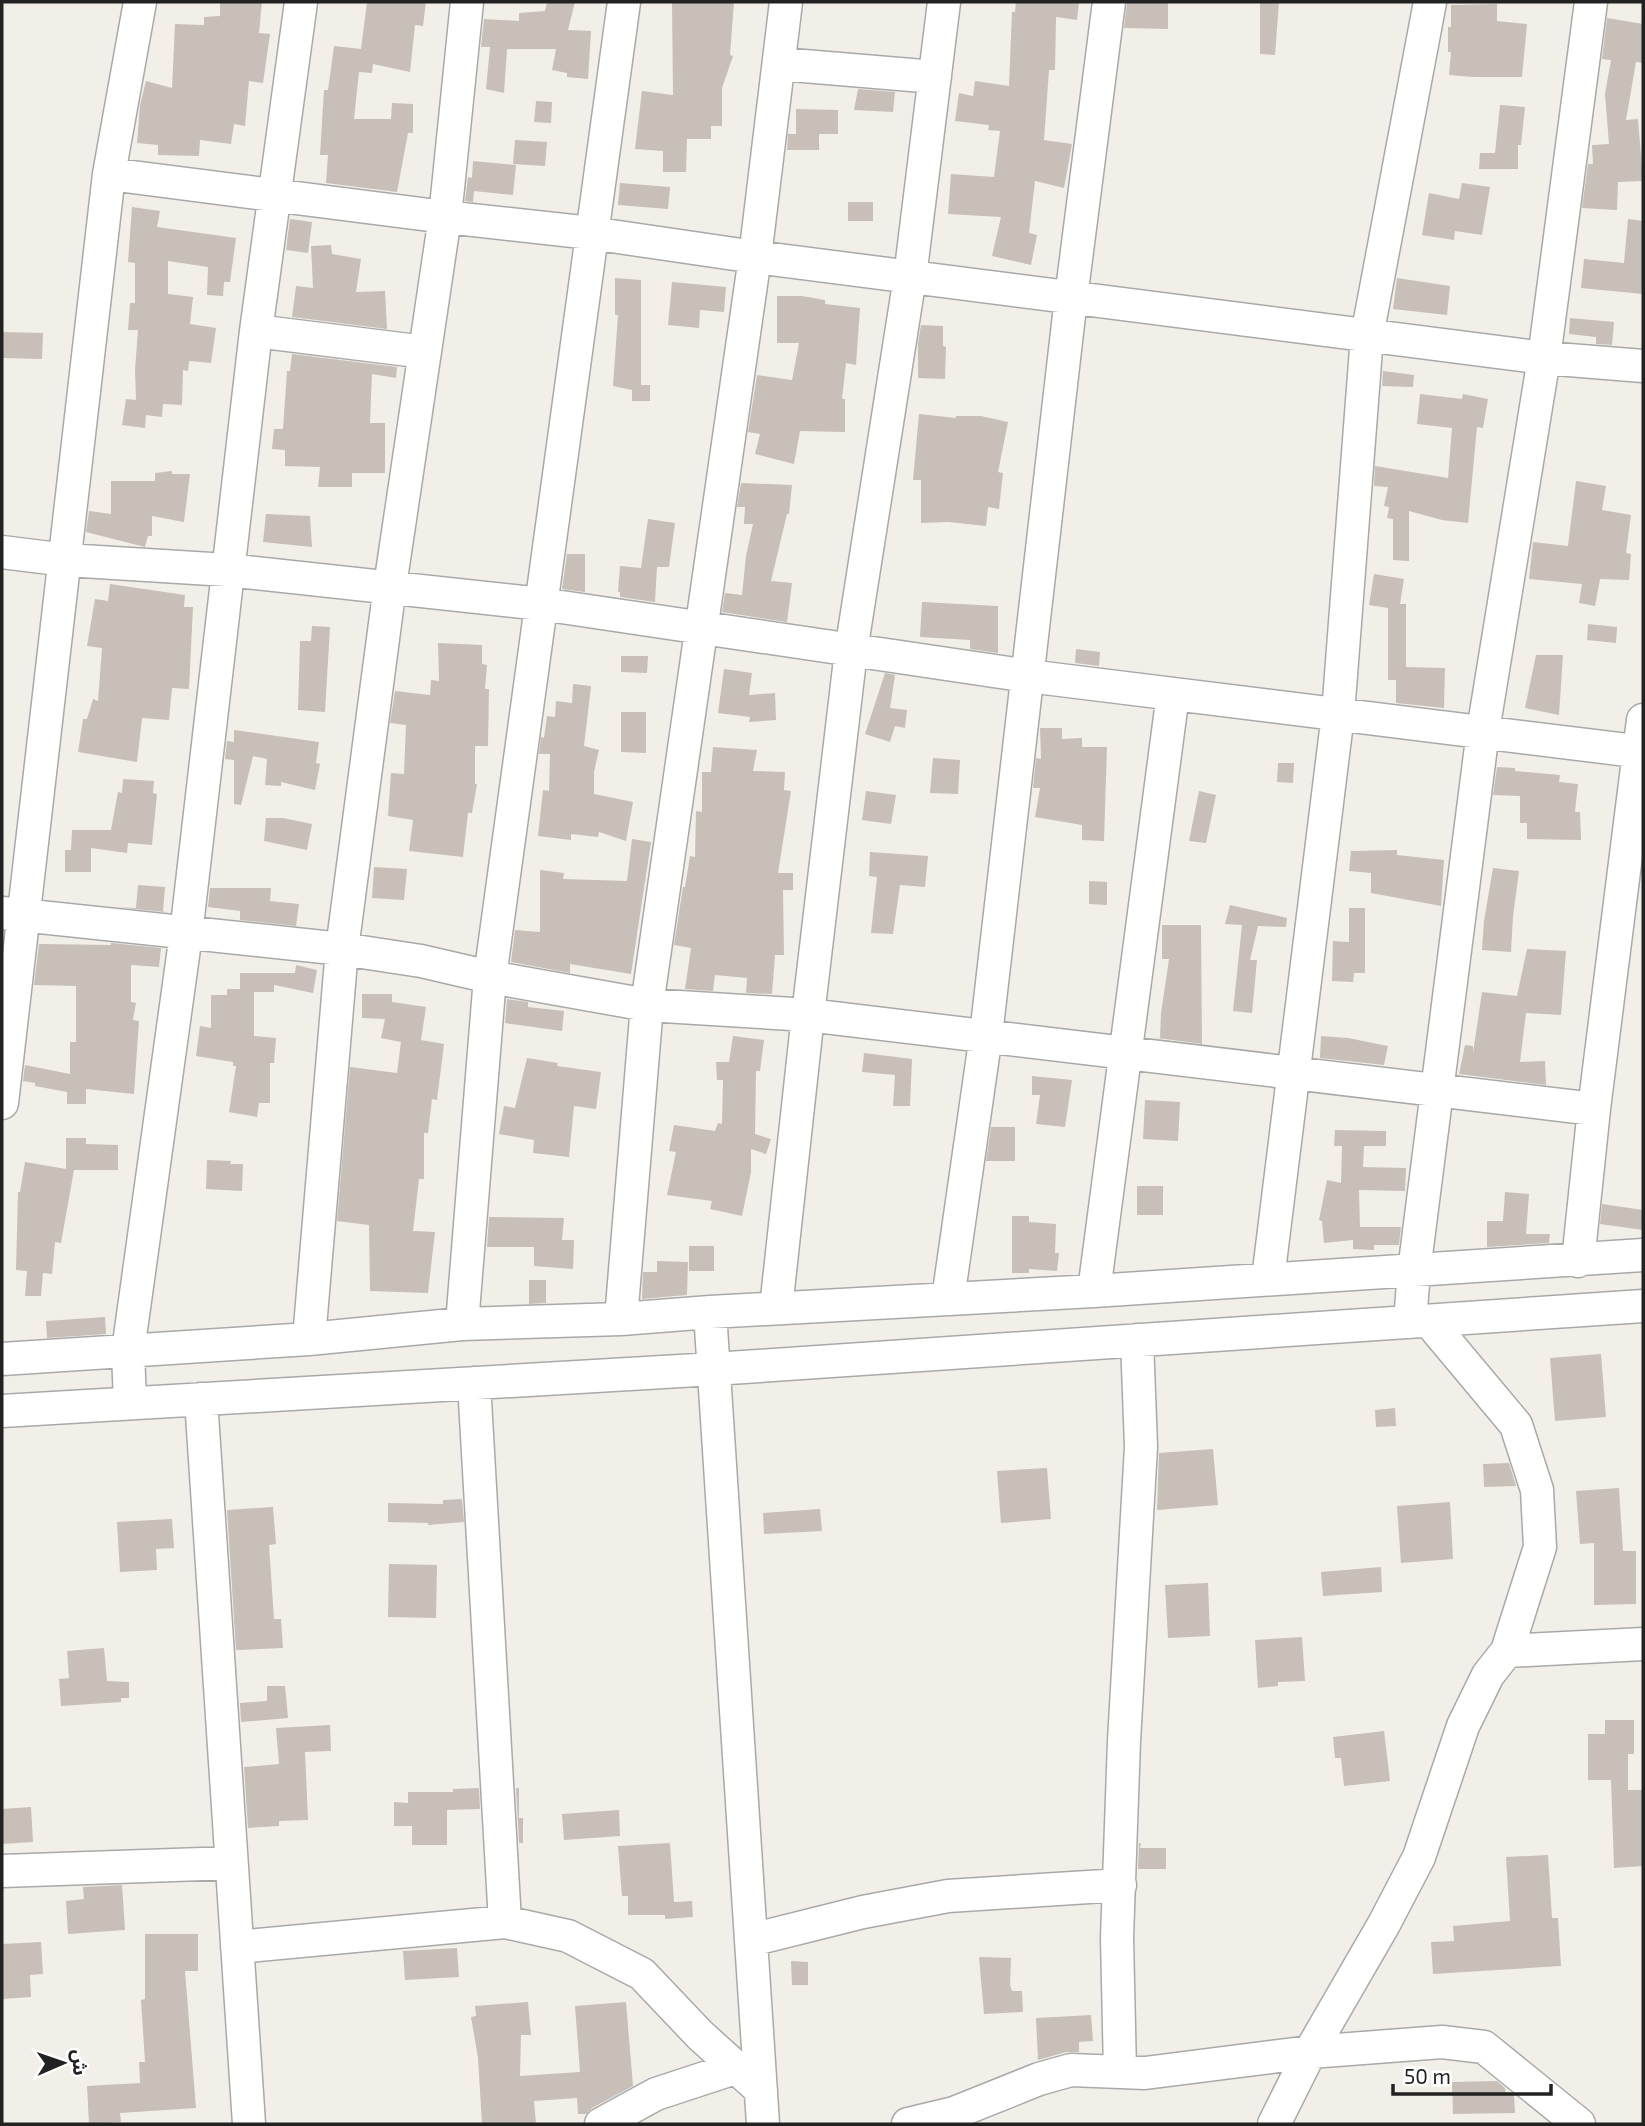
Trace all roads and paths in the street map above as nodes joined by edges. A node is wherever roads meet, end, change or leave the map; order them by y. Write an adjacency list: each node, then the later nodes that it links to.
1 (139, 2): 12 (street)
2 (301, 2): 13 (street)
3 (467, 2): 14 (street)
4 (624, 2): 15 (street)
5 (786, 2): 10 (street)
6 (944, 2): 11 (street)
7 (1108, 2): 18 (street)
8 (1430, 2): 20 (street)
9 (1591, 2): 22 (street)
10 (780, 64): 11 (street); 16 (street)
11 (935, 77): 17 (street)
12 (109, 174): 13 (street); 25 (street)
13 (276, 196): 14 (street); 19 (street)
14 (445, 217): 15 (street); 21 (street)
15 (591, 233): 16 (street); 28 (street)
16 (755, 257): 17 (street); 29 (street)
17 (910, 277): 18 (street); 30 (street)
18 (1071, 298): 20 (street); 31 (street)
19 (256, 331): 21 (street); 26 (street)
20 (1367, 336): 22 (street); 33 (street)
21 (425, 352): 27 (street)
22 (1544, 358): 23 (street); 35 (street)
23 (1643, 366)
24 (2, 552): 25 (street)
25 (66, 560): 26 (street); 37 (street)
26 (227, 570): 27 (street); 38 (street)
27 (390, 586): 28 (street); 40 (street)
28 (541, 604): 29 (street); 41 (street)
29 (700, 628): 30 (street); 42 (street)
30 (851, 651): 31 (street); 43 (street)
31 (1028, 676): 32 (street); 44 (street)
32 (1173, 694): 33 (street); 45 (street)
33 (1338, 714): 35 (street); 46 (street)
34 (1643, 720): 36 (street)
35 (1483, 732): 36 (street); 47 (street)
36 (1641, 752): 39 (street)
37 (13, 914): 38 (street); 48 (street)
38 (186, 934): 40 (street); 64 (street)
39 (1630, 934): 49 (street)
40 (342, 949): 41 (street); 62 (street)
41 (490, 977): 42 (street); 61 (street)
42 (647, 1005): 43 (street); 59 (street)
43 (807, 1015): 44 (street); 57 (street)
44 (986, 1035): 45 (street); 55 (street)
45 (1127, 1053): 46 (street); 54 (street)
46 (1292, 1073): 47 (street); 53 (street)
47 (1438, 1090): 49 (street); 52 (street)
48 (2, 1100)
49 (1594, 1109): 51 (street)
50 (1643, 1255): 51 (street)
51 (1578, 1261): 52 (street)
52 (1414, 1271): 53 (street); 60 (street)
53 (1268, 1279): 54 (street)
54 (1094, 1291): 55 (street)
55 (948, 1298): 57 (street)
56 (1643, 1306): 60 (street)
57 (776, 1308): 58 (street)
58 (710, 1312): 59 (street); 66 (street)
59 (621, 1319): 61 (street)
60 (1420, 1321): 63 (street); 72 (street)
61 (462, 1324): 62 (street)
62 (309, 1339): 64 (street)
63 (1137, 1340): 66 (street); 75 (street)
64 (128, 1350): 65 (street); 69 (street)
65 (2, 1359)
66 (714, 1369): 67 (street); 77 (street)
67 (474, 1383): 68 (street); 76 (street)
68 (201, 1399): 69 (street); 73 (street)
69 (130, 1403): 70 (street)
70 (2, 1411)
71 (1643, 1644): 72 (street)
72 (1507, 1651): 79 (street)
73 (231, 1863): 74 (street); 78 (street)
74 (2, 1871)
75 (1120, 1885): 77 (street); 81 (street)
76 (505, 1922): 78 (street); 80 (street)
77 (751, 1940): 82 (street)
78 (237, 1947): 83 (street)
79 (1310, 2052): 81 (street); 87 (street); 88 (street)
80 (735, 2068): 82 (street); 84 (street)
81 (1120, 2072): 86 (street)
82 (761, 2090): 85 (street)
83 (248, 2124)
84 (601, 2124)
85 (764, 2124)
86 (908, 2124)
87 (1273, 2124)
88 (1579, 2124)

